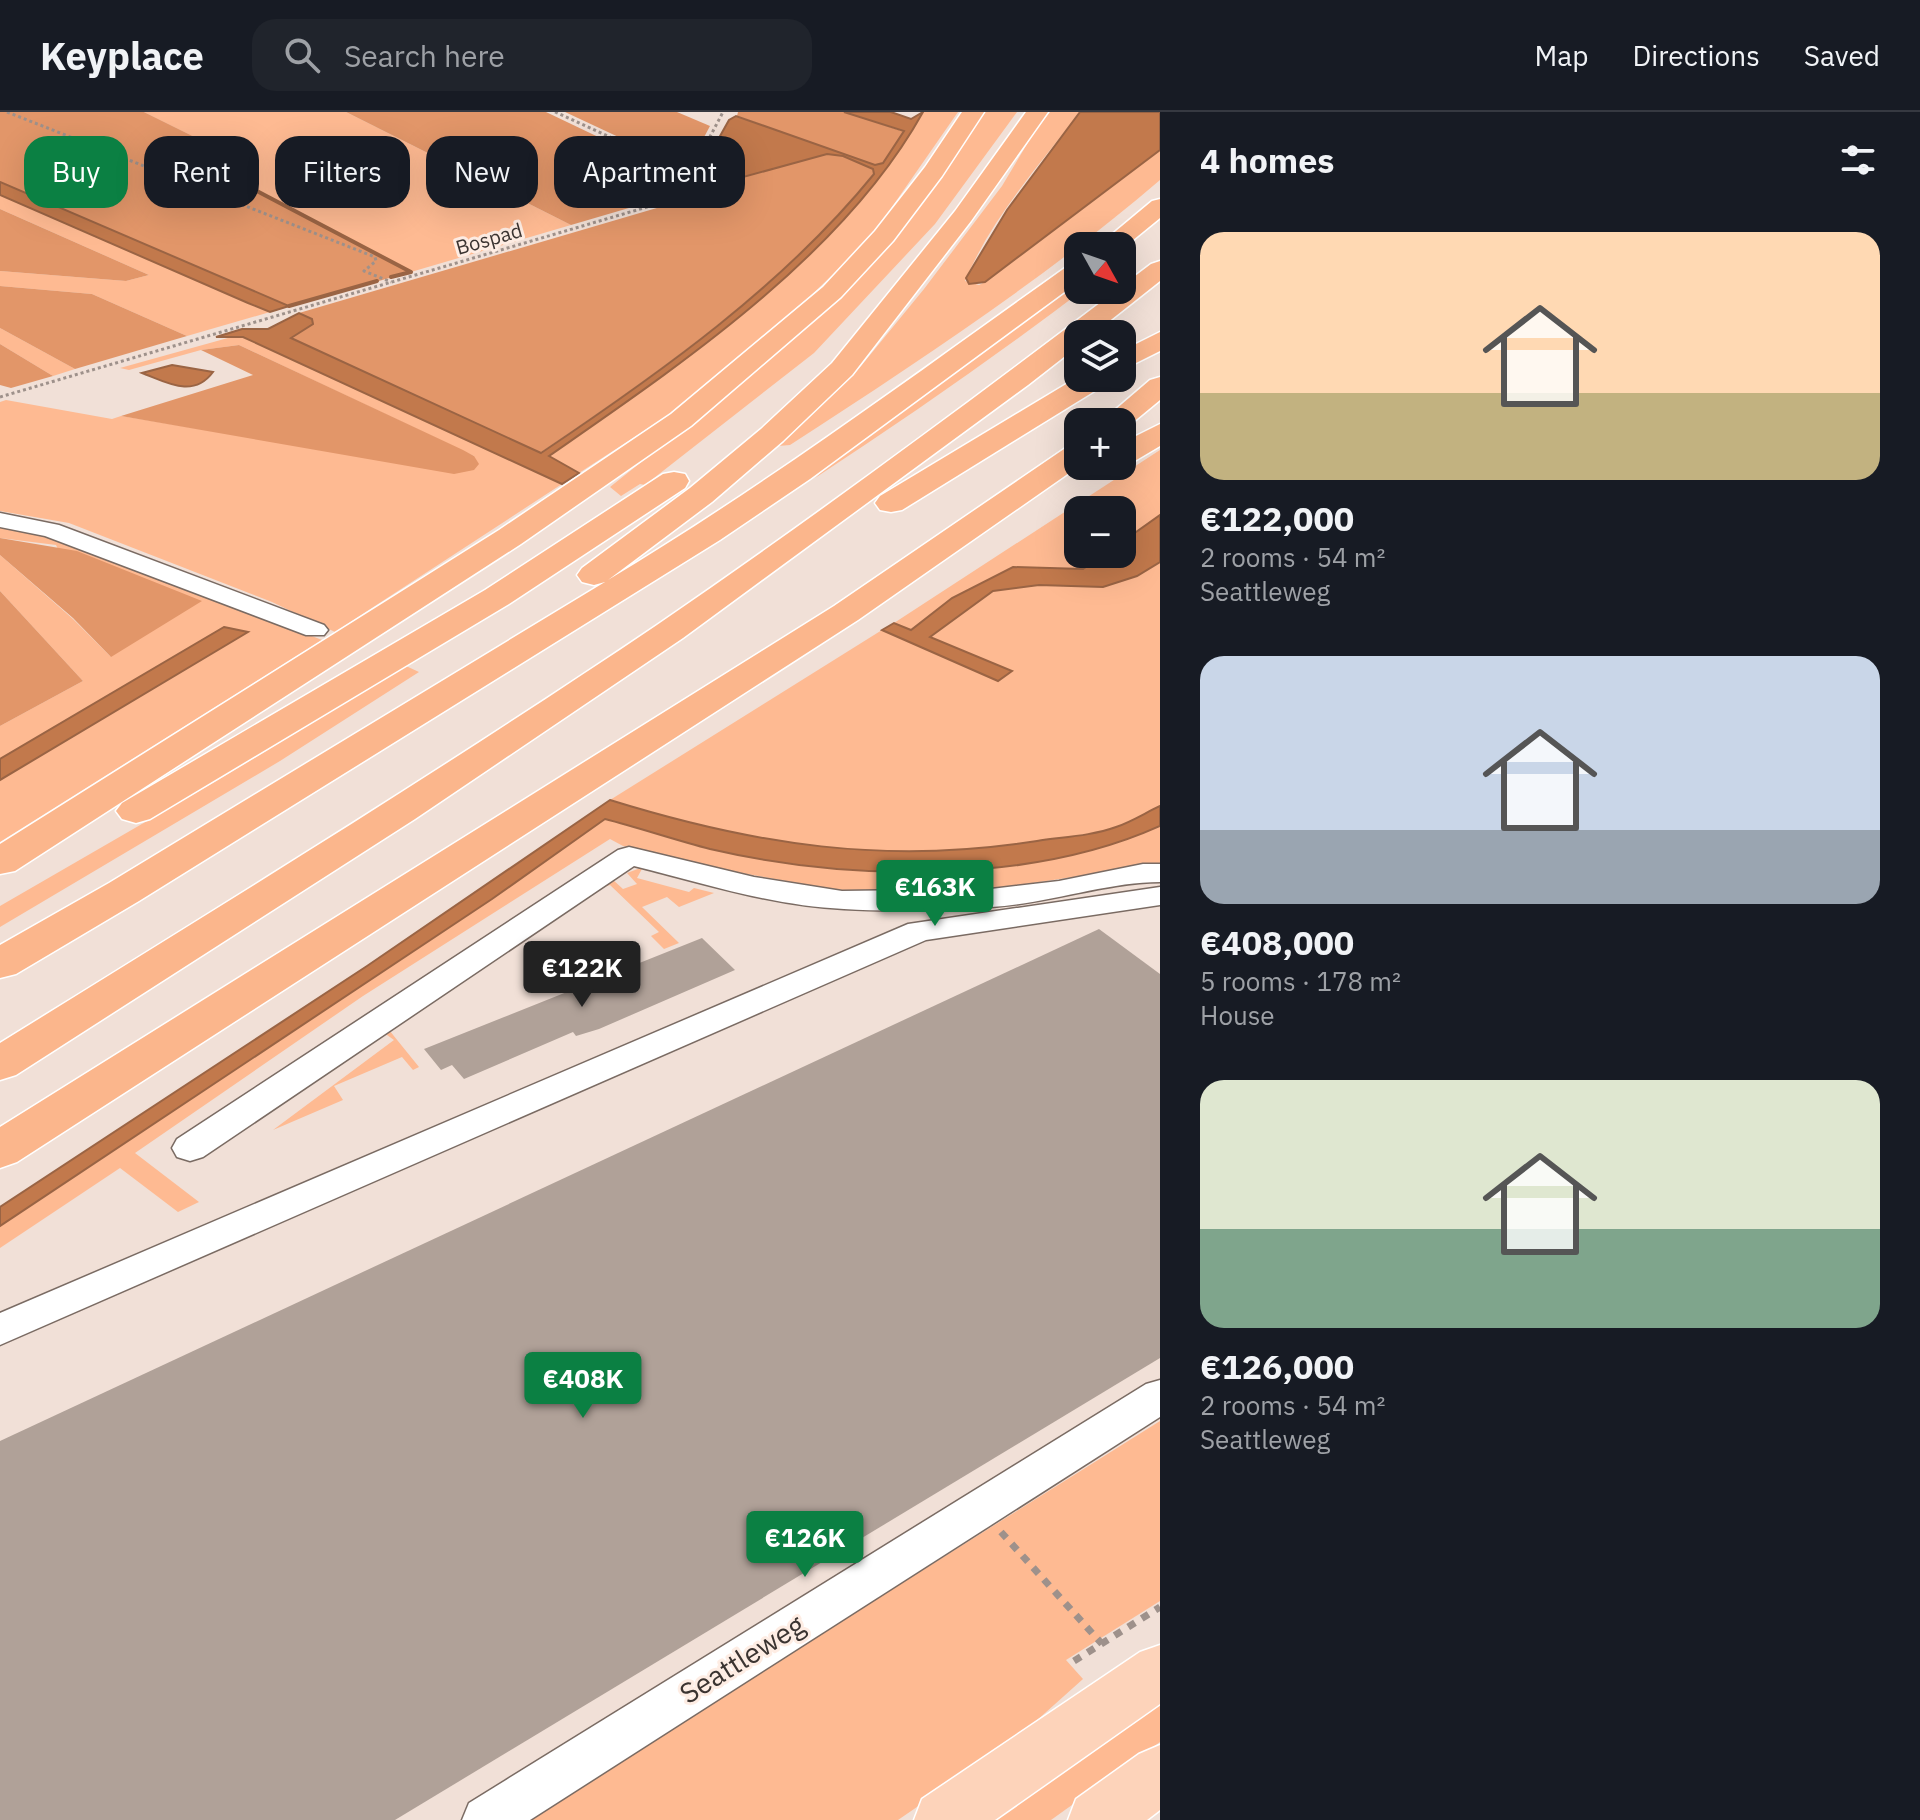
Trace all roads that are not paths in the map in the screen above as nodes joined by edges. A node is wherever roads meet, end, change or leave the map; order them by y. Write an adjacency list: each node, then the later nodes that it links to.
1 (973, 112): 24 (highway)
2 (1037, 112): 10 (highway)
3 (1160, 206): 4 (highway)
4 (1128, 232)
5 (1160, 241): 6 (highway)
6 (1136, 261)
7 (1160, 269): 23 (highway)
8 (1064, 280): 27 (highway)
9 (1085, 304): 30 (highway)
10 (875, 325): 26 (highway); 27 (highway)
11 (1160, 340): 12 (highway)
12 (1136, 354)
13 (1160, 386): 15 (highway)
14 (1073, 392): 23 (highway)
15 (1133, 408)
16 (1160, 433): 17 (highway)
17 (1136, 448)
18 (1064, 463): 21 (highway)
19 (1083, 480): 21 (highway)
20 (0, 520): 22 (street)
21 (858, 605): 33 (highway)
22 (315, 630)
23 (671, 631): 31 (highway)
24 (0, 862)
25 (1160, 873): 32 (street)
26 (0, 888)
27 (124, 892): 29 (highway)
28 (1160, 896): 34 (street)
29 (0, 964)
30 (0, 1028)
31 (0, 1064)
32 (190, 1148)
33 (0, 1150)
34 (0, 1330)
35 (1160, 1396): 38 (street, Seattleweg)
36 (1160, 1671): 39 (main road)
37 (1160, 1774): 40 (main road)
38 (486, 1820)
39 (944, 1820)
40 (1098, 1820)

